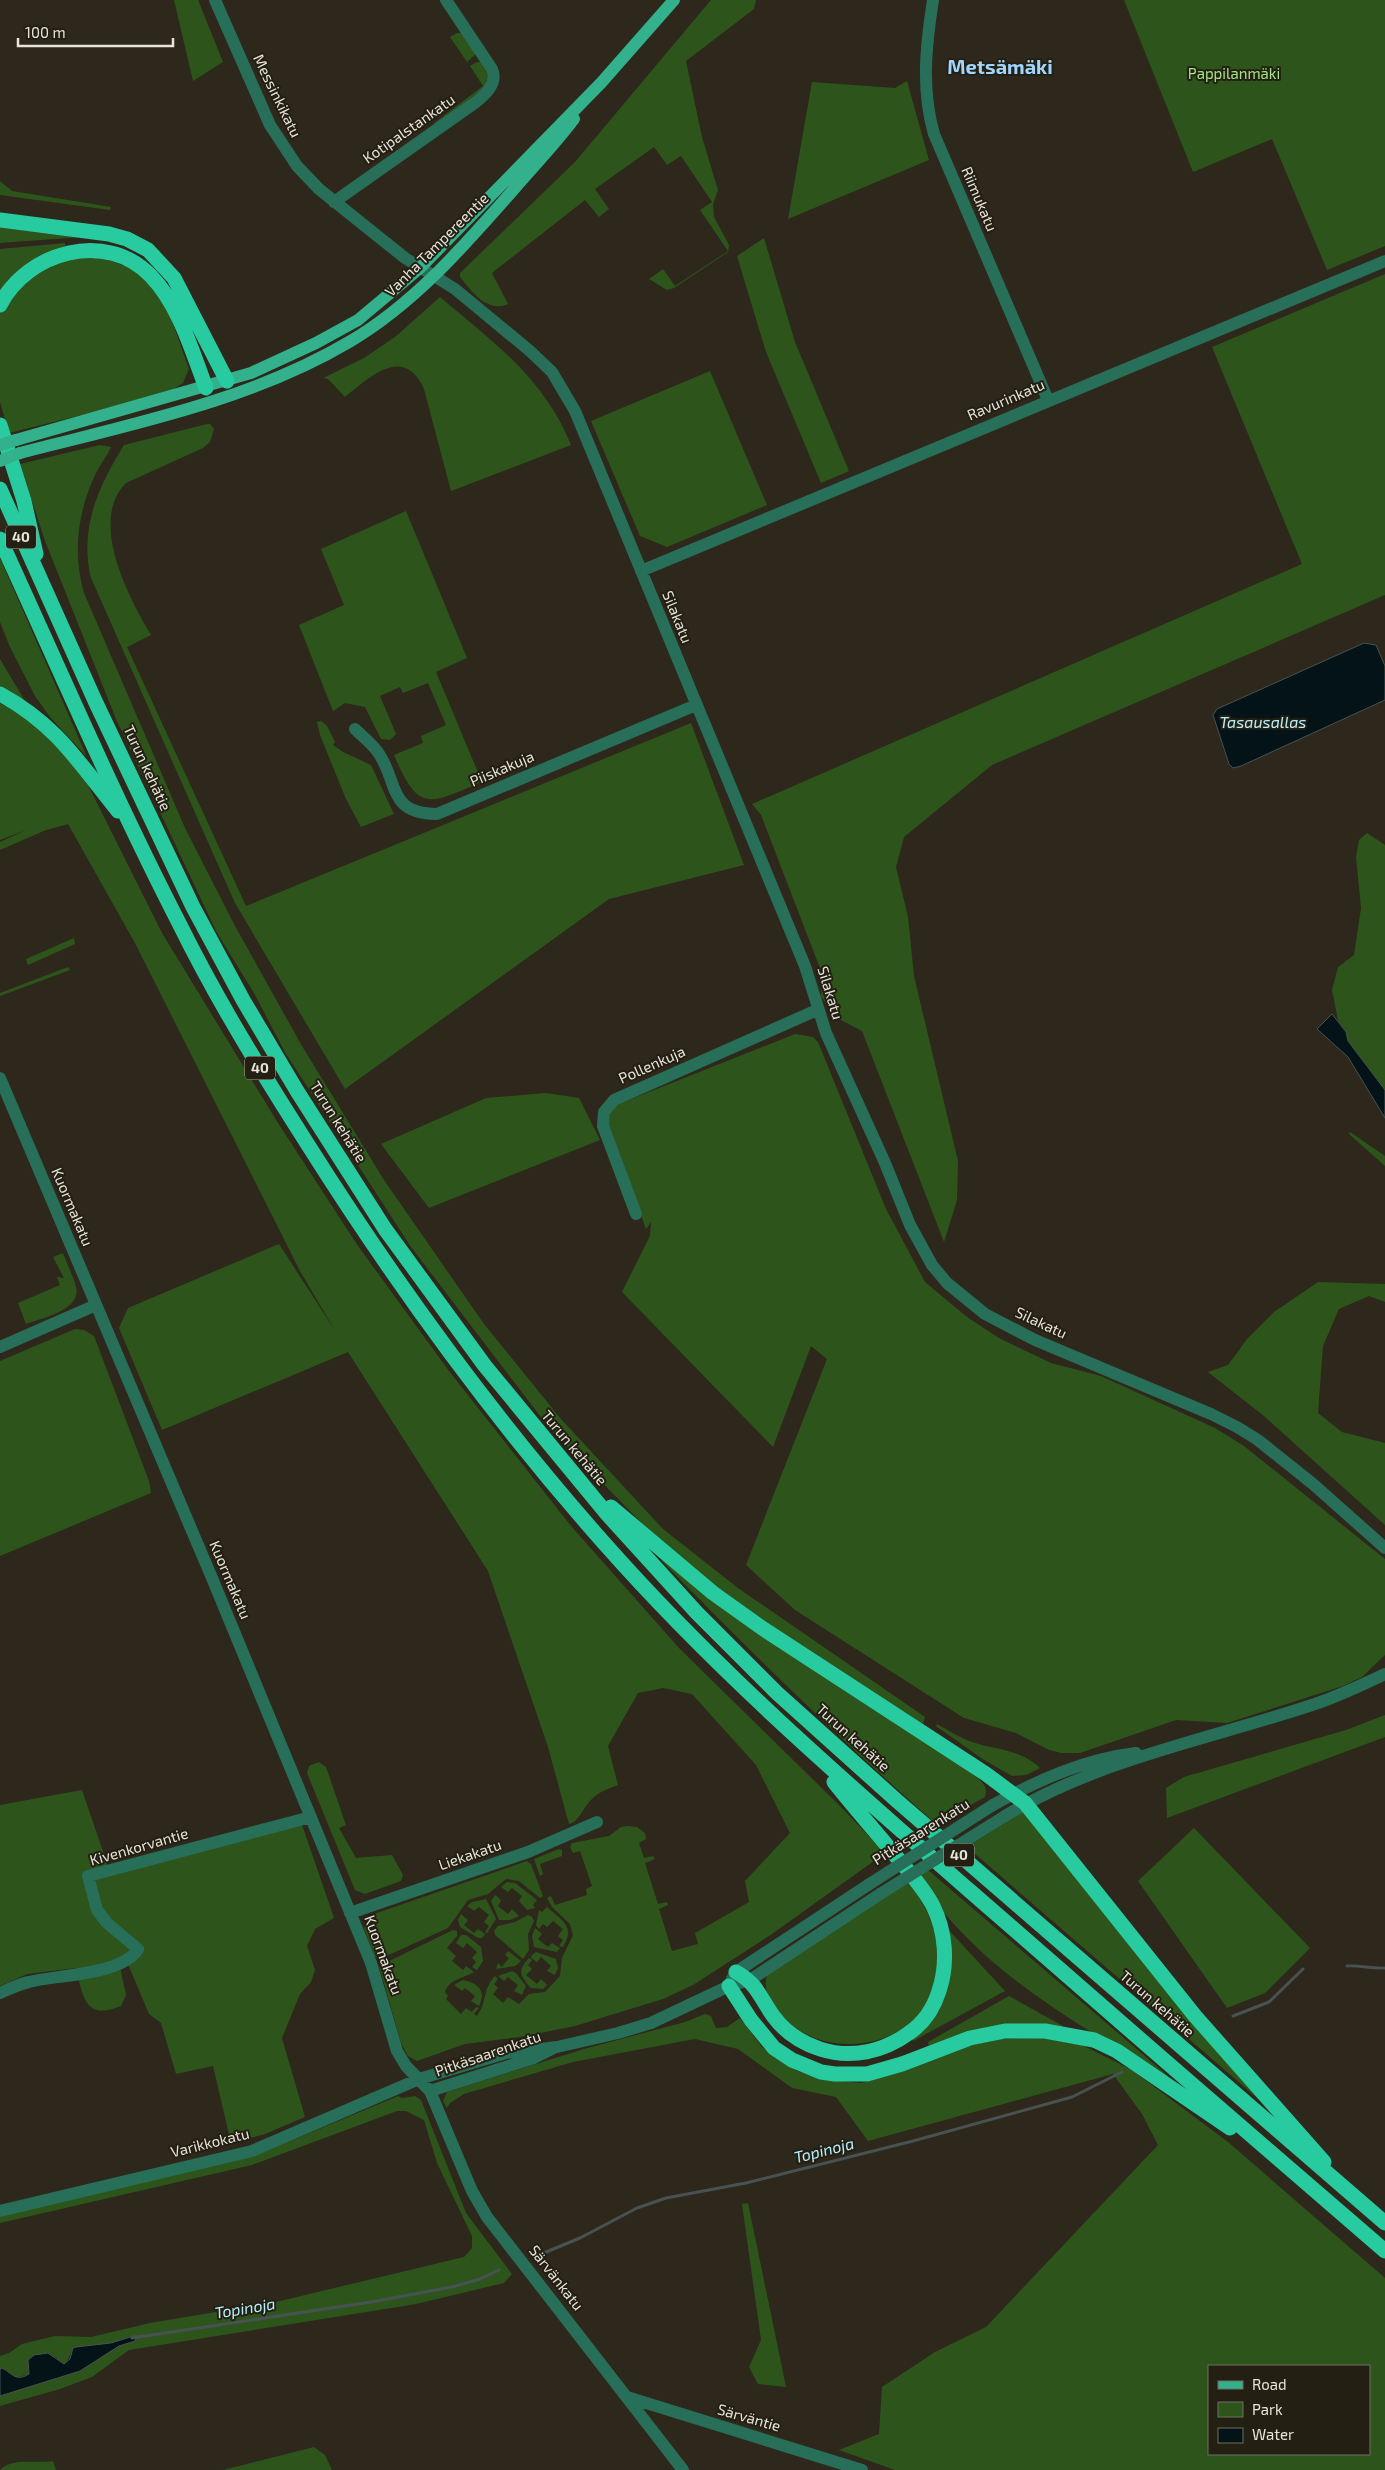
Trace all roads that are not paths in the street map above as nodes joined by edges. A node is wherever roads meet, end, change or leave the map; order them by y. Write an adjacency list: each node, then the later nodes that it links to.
1 (446, 0): 6 (street, Kotipalstankatu)
2 (674, 0): 5 (main road, Vanha Tampereentie)
3 (933, 0): 15 (street, Riimukatu)
4 (217, 5): 6 (street, Messinkikatu)
5 (601, 83): 9 (main road, Vanha Tampereentie); 10 (main road, Vanha Tampereentie)
6 (334, 202): 9 (street, Messinkikatu)
7 (0, 220): 12 (highway)
8 (1385, 261): 15 (street, Ravurinkatu)
9 (420, 268): 10 (street, Messinkikatu); 12 (main road, Vanha Tampereentie)
10 (433, 276): 14 (main road, Vanha Tampereentie); 21 (street, Silakatu)
11 (0, 305): 13 (highway)
12 (227, 381): 13 (main road, Vanha Tampereentie); 14 (main road)
13 (206, 388): 14 (main road); 17 (main road, Vanha Tampereentie, bridge)
14 (223, 398): 18 (main road, Vanha Tampereentie, bridge)
15 (1048, 400): 21 (street, Ravurinkatu)
16 (0, 424): 22 (highway)
17 (0, 445)
18 (0, 461)
19 (0, 489): 22 (highway, Turun kehätie / 40)
20 (0, 538): 26 (highway, 40)
21 (641, 571): 24 (street, Silakatu)
22 (43, 584): 32 (highway, Turun kehätie / 40)
23 (0, 694): 26 (highway)
24 (696, 705): 25 (street, Piiskakuja); 27 (street, Silakatu)
25 (355, 729)
26 (133, 829): 35 (highway, 40)
27 (817, 1010): 29 (street, Pollenkuja); 33 (street, Silakatu)
28 (0, 1078): 30 (street, Kuormakatu)
29 (636, 1214)
30 (96, 1305): 31 (street); 39 (street, Kuormakatu)
31 (0, 1347)
32 (576, 1479): 37 (highway); 49 (highway, Turun kehätie / 40)
33 (1385, 1548)
34 (1385, 1674): 36 (street, Pitkäsaarenkatu)
35 (804, 1747): 43 (highway); 48 (highway, 40)
36 (1154, 1751): 37 (street, Pitkäsaarenkatu); 38 (street, Pitkäsaarenkatu)
37 (1013, 1794): 38 (highway); 42 (street, Pitkäsaarenkatu, bridge)
38 (1025, 1803): 43 (street, Pitkäsaarenkatu, bridge); 49 (highway)
39 (311, 1817): 41 (street, Kuormakatu); 44 (street, Kivenkorvantie)
40 (597, 1822): 41 (street, Liekakatu)
41 (350, 1913): 46 (street, Kuormakatu)
42 (732, 1979): 43 (highway); 45 (street, Pitkäsaarenkatu); 48 (highway)
43 (750, 1980)
44 (0, 1993)
45 (557, 2047): 46 (street, Pitkäsaarenkatu); 47 (street, Pitkäsaarenkatu)
46 (419, 2079): 47 (street, Kuormakatu); 50 (street, Varikkokatu)
47 (430, 2091): 53 (street, Särvänkatu)
48 (1279, 2160): 52 (highway, 40)
49 (1366, 2207): 51 (highway, Turun kehätie / 40)
50 (0, 2211)
51 (1385, 2223)
52 (1385, 2251)
53 (627, 2397): 54 (street, Särvänkatu); 55 (street, Särväntie)
54 (683, 2470)
55 (862, 2470)

